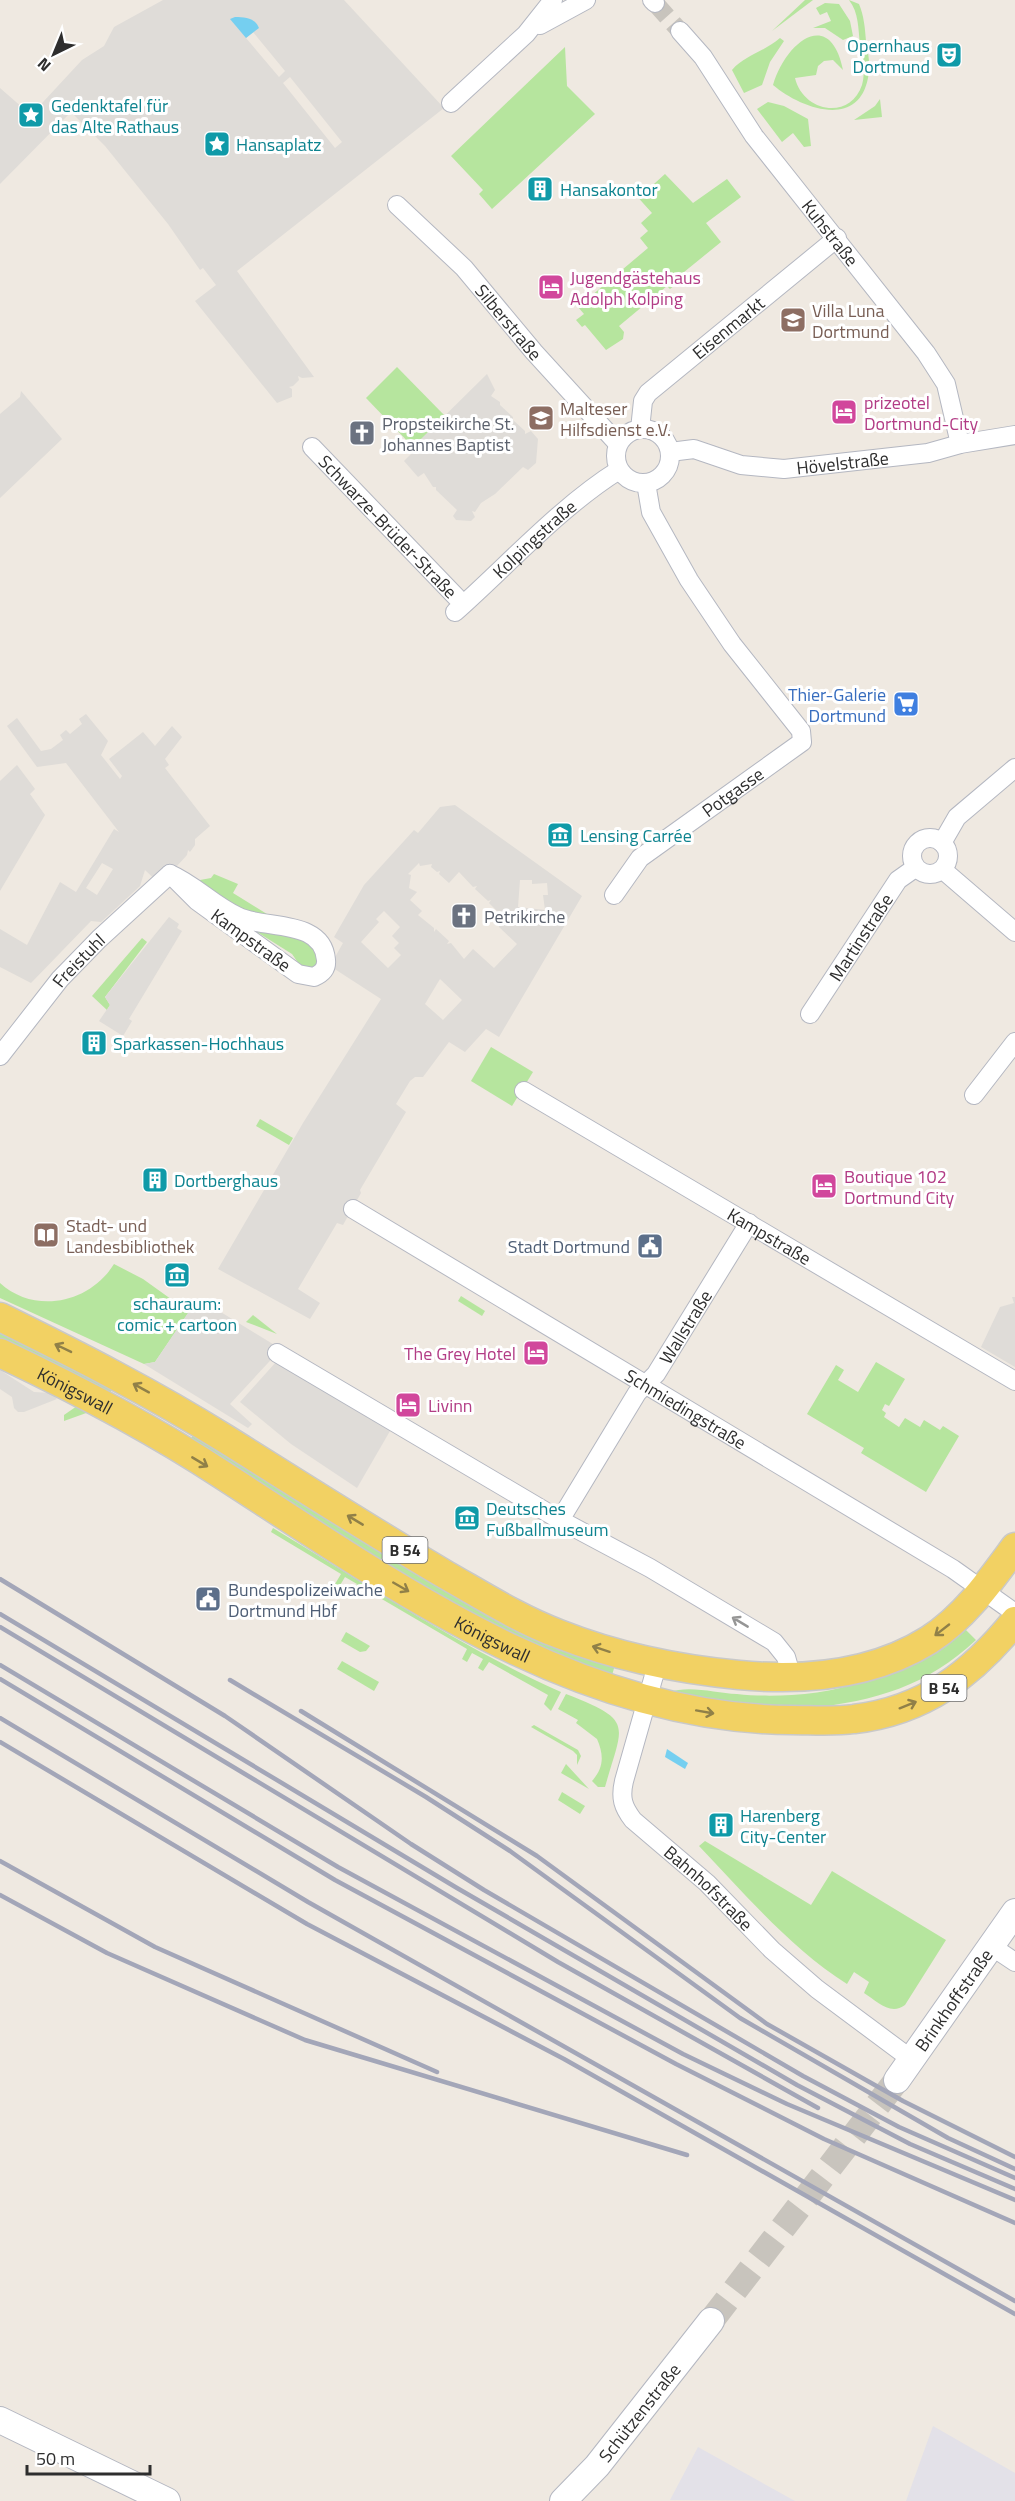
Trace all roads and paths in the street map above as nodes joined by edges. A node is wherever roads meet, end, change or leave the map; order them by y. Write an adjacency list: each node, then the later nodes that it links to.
1 (552, 0): 4 (street)
2 (586, 0): 4 (street)
3 (680, 31): 7 (street, Kuhstraße)
4 (526, 34): 5 (street)
5 (451, 103)
6 (397, 205): 10 (street, Silberstraße)
7 (837, 238): 8 (street, Eisenmarkt); 11 (street, Kuhstraße)
8 (640, 429): 10 (street); 13 (street)
9 (1015, 435): 11 (street, Hövelstraße)
10 (618, 444): 14 (street)
11 (960, 444): 13 (street, Hövelstraße)
12 (312, 447): 16 (street, Schwarze-Brüder-Straße)
13 (670, 452): 15 (street)
14 (619, 470): 15 (street); 16 (street, Kolpingstraße)
15 (646, 483): 22 (street, Potgasse)
16 (459, 608)
17 (1015, 768): 18 (street)
18 (942, 843): 19 (street); 20 (street)
19 (915, 868): 20 (street); 24 (street, Martinstraße)
20 (943, 870): 23 (street)
21 (170, 874): 21 (street, Kampstraße); 26 (street, Freistuhl)
22 (614, 895)
23 (1015, 932)
24 (810, 1014)
25 (1015, 1042): 28 (street)
26 (0, 1056)
27 (524, 1091): 30 (street, Kampstraße)
28 (974, 1095)
29 (353, 1209): 35 (street, Schmiedingstraße)
30 (750, 1223): 34 (street, Kampstraße); 35 (street, Wallstraße)
31 (0, 1317): 41 (main road, Königswall / B 54, one-way to 31)
32 (0, 1353): 43 (main road, Königswall / B 54, one-way to 43)
33 (277, 1353): 36 (street)
34 (1015, 1381)
35 (646, 1384): 36 (street, Wallstraße); 38 (street, Schmiedingstraße)
36 (560, 1520): 42 (street, one-way to 36)
37 (1015, 1547): 38 (main road, Königswall / B 54)
38 (984, 1590): 39 (street, Schmiedingstraße); 42 (main road, Königswall / B 54, one-way to 42)
39 (1015, 1613)
40 (1015, 1621): 43 (main road, Königswall / B 54, one-way to 40)
41 (657, 1665): 42 (main road, Königswall / B 54); 43 (street, Bahnhofstraße)
42 (792, 1677)
43 (648, 1701): 47 (street, Bahnhofstraße)
44 (1015, 1912): 45 (street, Brinkhoffstraße)
45 (991, 1946): 46 (street); 47 (street, Brinkhoffstraße)
46 (1015, 1962)
47 (904, 2070)
48 (711, 2320): 51 (street, Schützenstraße)
49 (0, 2420): 50 (street)
50 (167, 2501)
51 (563, 2501)

